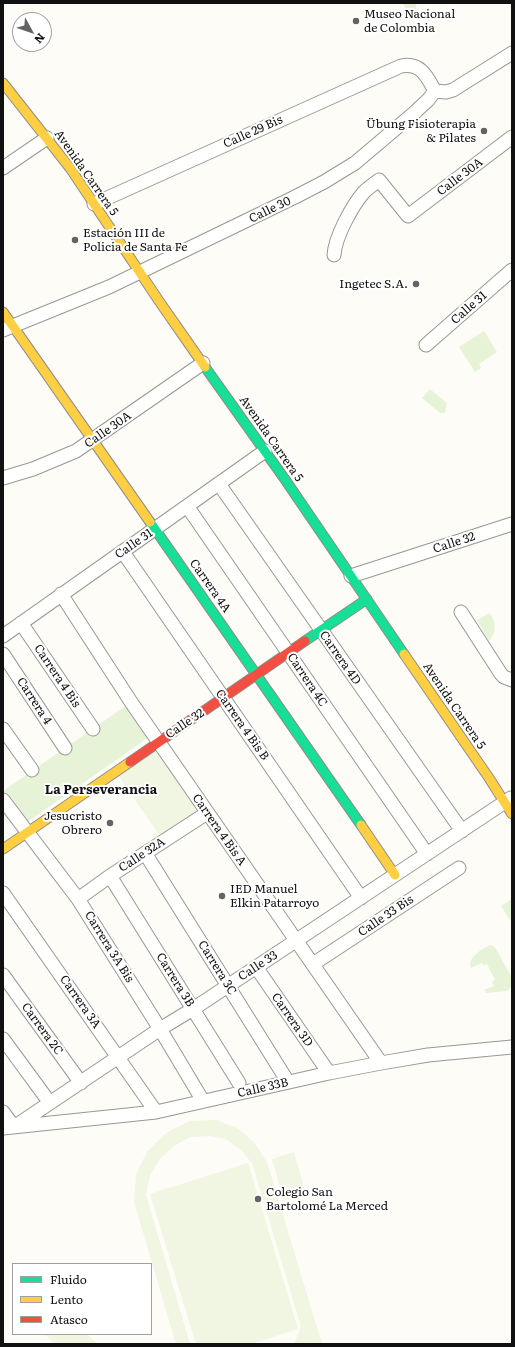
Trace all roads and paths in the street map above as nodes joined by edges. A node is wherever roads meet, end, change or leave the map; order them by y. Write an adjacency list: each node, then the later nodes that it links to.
1 (512, 52): 3 (street)
2 (3, 83): 5 (street, Avenida Carrera 5)
3 (435, 91): 7 (street, Calle 29 Bis); 10 (street, Calle 30)
4 (512, 137): 8 (street, Calle 30A)
5 (47, 138): 6 (street); 7 (street, Avenida Carrera 5)
6 (3, 168)
7 (94, 204): 10 (street, Avenida Carrera 5)
8 (334, 255)
9 (512, 270): 13 (street, Calle 31)
10 (140, 272): 12 (street, Calle 30); 14 (street, Avenida Carrera 5)
11 (3, 312): 12 (street, Carrera 4A)
12 (8, 328): 15 (street, Carrera 4A)
13 (426, 345)
14 (203, 363): 15 (street, Calle 30A); 16 (street, Avenida Carrera 5)
15 (93, 441): 17 (street, Calle 30A); 21 (street, Carrera 4A)
16 (265, 451): 18 (street, Calle 31); 23 (street, Avenida Carrera 5)
17 (3, 478)
18 (219, 484): 19 (street, Calle 31); 28 (street, Carrera 4D)
19 (187, 506): 21 (street, Calle 31); 30 (street, Carrera 4C)
20 (512, 524): 23 (street, Calle 32)
21 (155, 529): 22 (street, Calle 31); 32 (street, Carrera 4A)
22 (123, 552): 24 (street, Calle 31); 34 (street, Carrera 4 Bis B)
23 (351, 576): 25 (street, Avenida Carrera 5)
24 (61, 594): 27 (street, Calle 31); 37 (street, Carrera 4 Bis A)
25 (367, 599): 28 (street, Calle 32); 41 (street, Avenida Carrera 5)
26 (461, 612): 33 (street)
27 (21, 623): 29 (street, Calle 31); 36 (street, Carrera 4 Bis)
28 (321, 630): 30 (street, Calle 32); 44 (street, Carrera 4D)
29 (3, 636)
30 (289, 653): 32 (street, Calle 32); 48 (street, Carrera 4C)
31 (3, 654): 38 (street, Carrera 4)
32 (257, 674): 34 (street, Calle 32); 50 (street, Carrera 4A)
33 (512, 680)
34 (223, 698): 37 (street, Calle 32); 53 (street, Carrera 4 Bis B)
35 (3, 729): 39 (street)
36 (93, 729)
37 (158, 742): 42 (street, Carrera 4 Bis A); 45 (street, Calle 32)
38 (65, 748)
39 (32, 770)
40 (3, 800): 45 (street, Carrera 3A Bis)
41 (508, 800): 43 (street, Avenida Carrera 5); 44 (street, Calle 33)
42 (208, 813): 47 (street, Calle 32A); 55 (street, Carrera 4 Bis A)
43 (512, 814)
44 (462, 831): 48 (street, Calle 33)
45 (27, 832): 46 (street, Calle 32); 54 (street, Carrera 3A Bis)
46 (3, 848)
47 (145, 853): 51 (street, Calle 32A); 59 (street, Carrera 3C)
48 (427, 854): 50 (street, Calle 33)
49 (459, 868): 56 (street, Calle 33 Bis)
50 (395, 875): 53 (street, Calle 33)
51 (110, 876): 54 (street, Calle 32A); 60 (street, Carrera 3B)
52 (3, 893): 64 (street, Carrera 3A)
53 (361, 898): 55 (street, Calle 33)
54 (78, 899): 61 (street, Carrera 3A Bis)
55 (296, 941): 56 (street, Carrera 4 Bis A); 57 (street, Calle 33)
56 (313, 964): 65 (street, Carrera 4 Bis A)
57 (256, 968): 59 (street, Calle 33); 66 (street, Carrera 3D)
58 (3, 975): 68 (street, Carrera 2C)
59 (228, 986): 60 (street, Calle 33); 67 (street, Carrera 3C)
60 (193, 1009): 61 (street, Calle 33); 69 (street, Carrera 3B)
61 (160, 1029): 64 (street, Calle 33); 70 (street, Carrera 3A Bis)
62 (3, 1039): 71 (street)
63 (512, 1047): 65 (street, Calle 33B)
64 (119, 1057): 68 (street, Calle 33); 73 (street, Carrera 3A)
65 (381, 1063): 66 (street, Calle 33B)
66 (329, 1074): 67 (street, Calle 33B)
67 (288, 1082): 70 (street, Calle 33B)
68 (81, 1083): 71 (street, Calle 33)
69 (239, 1083)
70 (203, 1101): 73 (street, Calle 33B)
71 (50, 1103): 74 (street, Calle 33)
72 (3, 1112): 74 (street)
73 (156, 1112): 74 (street, Calle 33B)
74 (8, 1128)

